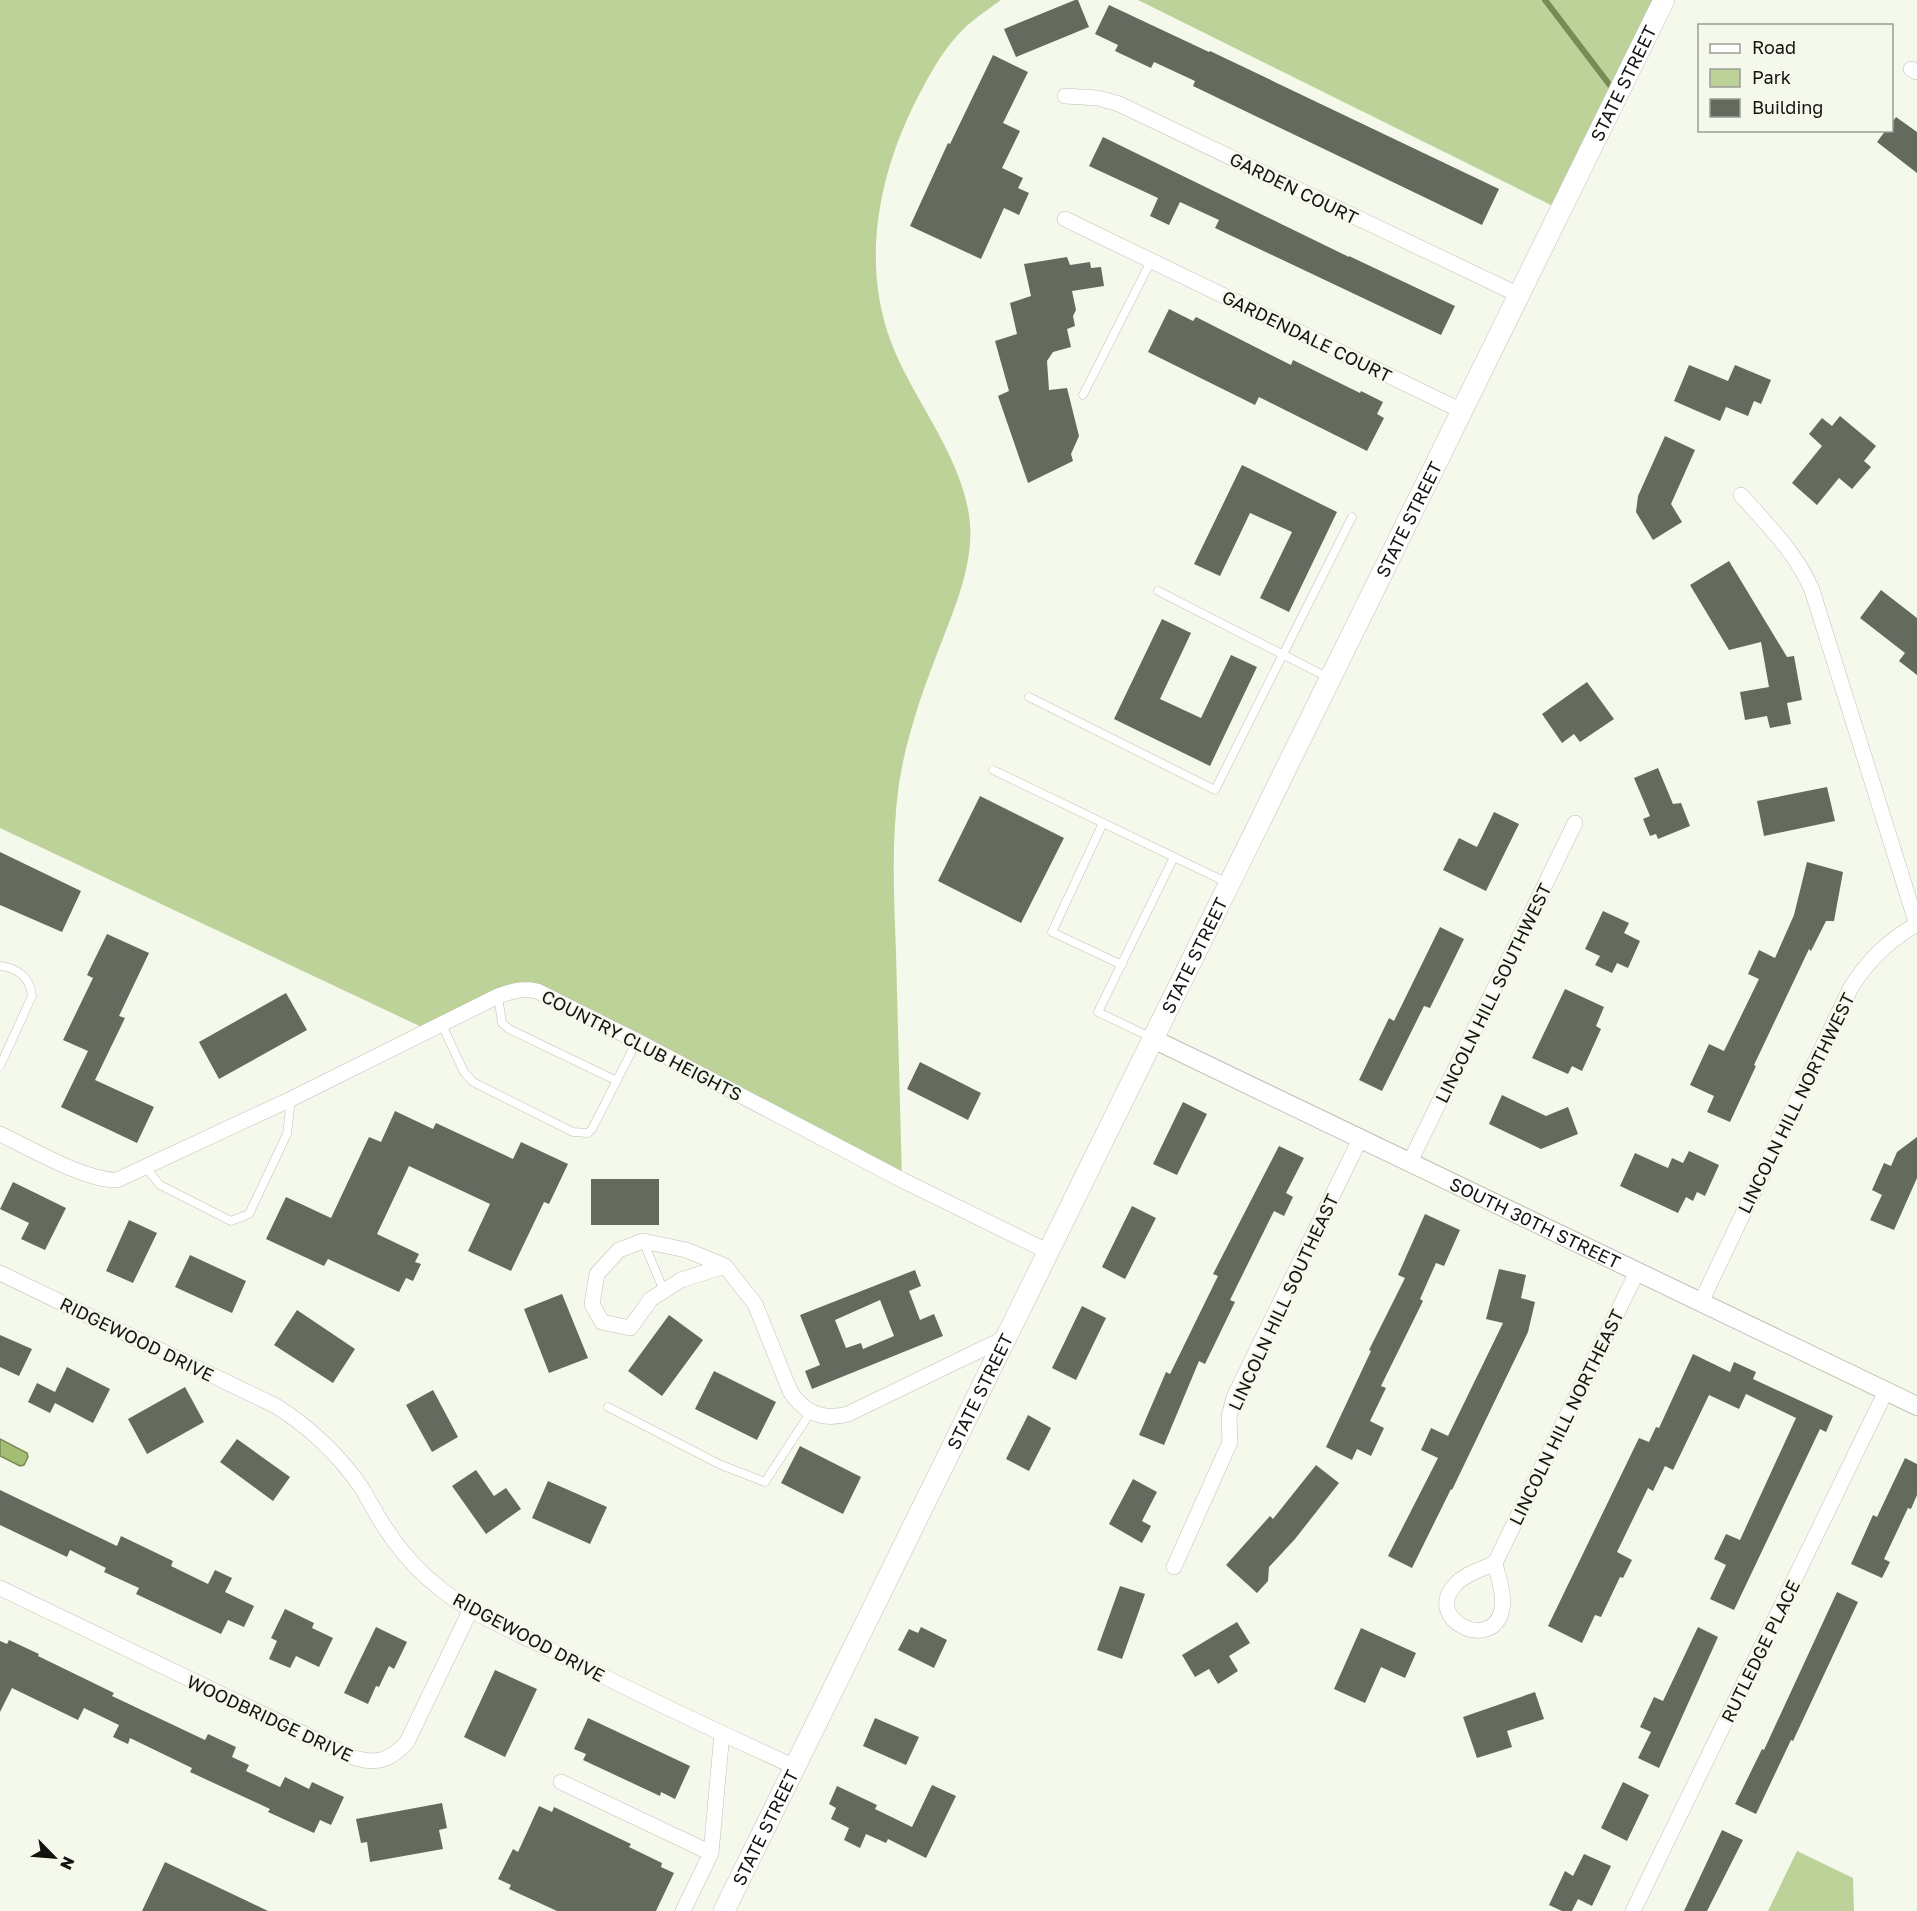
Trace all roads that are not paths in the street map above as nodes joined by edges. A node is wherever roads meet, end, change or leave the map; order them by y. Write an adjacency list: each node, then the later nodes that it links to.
1 (1664, 0): 5 (main road, STATE STREET)
2 (1065, 96): 5 (street, GARDEN COURT)
3 (1065, 219): 4 (street, GARDENDALE COURT)
4 (1151, 261): 6 (lane); 7 (street, GARDENDALE COURT)
5 (1519, 296): 7 (main road, STATE STREET)
6 (1083, 394)
7 (1462, 411): 12 (main road, STATE STREET)
8 (1741, 495): 19 (street)
9 (1352, 517): 11 (lane)
10 (1158, 591): 11 (lane)
11 (1283, 654): 12 (lane); 13 (lane)
12 (1330, 678): 18 (main road, STATE STREET)
13 (1029, 697)
14 (993, 770): 15 (lane)
15 (1103, 823): 17 (lane); 20 (lane)
16 (1575, 823): 31 (street, LINCOLN HILL SOUTHWEST)
17 (1174, 857): 18 (lane); 20 (lane)
18 (1229, 884): 24 (main road, STATE STREET)
19 (1917, 925): 39 (street, LINCOLN HILL NORTHWEST)
20 (1122, 965): 24 (lane)
21 (0, 966): 26 (lane)
22 (498, 996): 23 (street, COUNTRY CLUB HEIGHTS); 25 (street, COUNTRY CLUB HEIGHTS); 27 (lane)
23 (442, 1025): 27 (lane); 28 (street, COUNTRY CLUB HEIGHTS)
24 (1153, 1039): 30 (street, SOUTH 30TH STREET); 34 (main road, STATE STREET)
25 (637, 1041): 27 (lane); 34 (street, COUNTRY CLUB HEIGHTS)
26 (0, 1066)
27 (617, 1081)
28 (291, 1099): 32 (street, COUNTRY CLUB HEIGHTS); 32 (lane)
29 (0, 1134): 32 (street, COUNTRY CLUB HEIGHTS)
30 (1360, 1139): 31 (street, SOUTH 30TH STREET); 46 (street, LINCOLN HILL SOUTHEAST)
31 (1410, 1162): 36 (street, SOUTH 30TH STREET)
32 (146, 1168)
33 (643, 1241): 35 (street); 38 (lane); 38 (street)
34 (1048, 1252): 40 (main road, STATE STREET)
35 (725, 1266): 38 (street); 44 (street)
36 (1637, 1272): 39 (street, SOUTH 30TH STREET); 45 (street, LINCOLN HILL NORTHEAST)
37 (0, 1273): 48 (street, RIDGEWOOD DRIVE)
38 (664, 1291)
39 (1701, 1302): 41 (street, SOUTH 30TH STREET)
40 (1007, 1337): 44 (street); 50 (main road, STATE STREET)
41 (1886, 1391): 42 (street, SOUTH 30TH STREET); 55 (street, RUTLEDGE PLACE)
42 (1917, 1406)
43 (608, 1407): 44 (lane)
44 (810, 1413)
45 (1496, 1563): 45 (street)
46 (1174, 1567)
47 (0, 1588): 48 (street, WOODBRIDGE DRIVE)
48 (471, 1609): 49 (street, RIDGEWOOD DRIVE)
49 (722, 1733): 50 (street, RIDGEWOOD DRIVE); 52 (street)
50 (795, 1767): 54 (main road, STATE STREET)
51 (561, 1782): 52 (street)
52 (711, 1853): 53 (street)
53 (683, 1911)
54 (724, 1911)
55 (1633, 1911)

